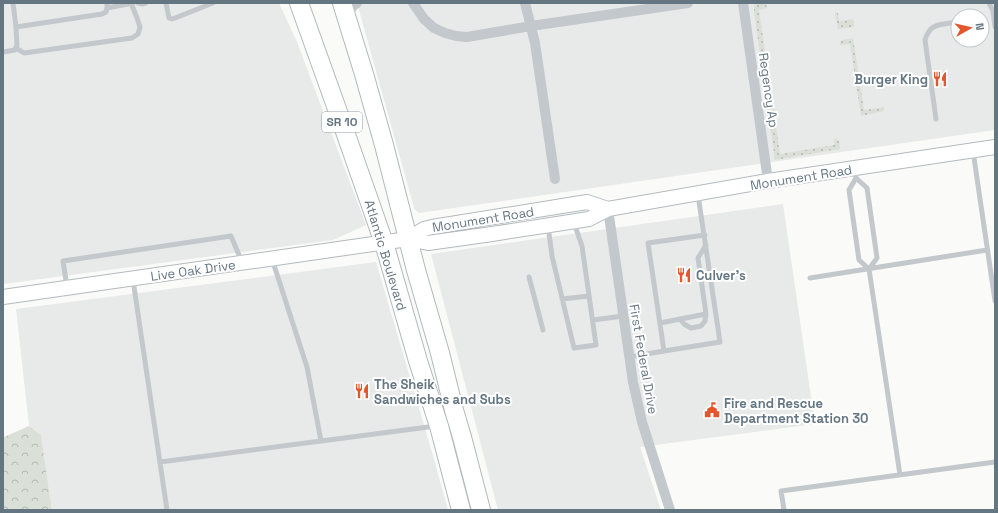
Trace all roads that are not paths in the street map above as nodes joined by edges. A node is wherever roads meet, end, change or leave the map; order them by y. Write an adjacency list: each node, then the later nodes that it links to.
1 (13, 3): 18 (lane)
2 (132, 3): 14 (lane); 20 (lane)
3 (138, 3): 4 (lane)
4 (146, 3)
5 (166, 3): 6 (lane)
6 (213, 3)
7 (299, 3): 34 (highway, Atlantic Boulevard / SR 10)
8 (357, 3): 15 (street)
9 (413, 3): 17 (street)
10 (525, 3): 17 (street)
11 (688, 3): 17 (street)
12 (743, 3): 27 (street, Regency Ap)
13 (989, 3): 19 (lane)
14 (107, 5): 18 (lane)
15 (344, 10): 33 (highway, Atlantic Boulevard / SR 10)
16 (950, 23): 22 (lane)
17 (531, 26): 26 (street)
18 (16, 27): 20 (lane)
19 (995, 27)
20 (16, 48): 21 (lane)
21 (3, 52)
22 (936, 119)
23 (995, 147): 24 (main road, Monument Road)
24 (972, 150): 25 (main road, Monument Road); 36 (lane)
25 (855, 173): 27 (main road, Monument Road); 39 (lane); 39 (lane)
26 (555, 179)
27 (768, 182): 28 (main road, Monument Road)
28 (698, 194): 29 (main road, Monument Road); 32 (lane)
29 (608, 209): 30 (main road, Monument Road); 33 (main road, Monument Road); 49 (street, First Federal Drive)
30 (573, 221): 31 (main road, Monument Road); 44 (lane)
31 (547, 225): 33 (main road, Monument Road); 46 (lane)
32 (705, 235): 35 (lane); 52 (lane)
33 (408, 239): 34 (main road, Monument Road); 63 (highway, Atlantic Boulevard / SR 10)
34 (384, 243): 37 (main road, Live Oak Drive); 56 (highway, Atlantic Boulevard / SR 10)
35 (706, 244): 48 (lane); 54 (lane)
36 (987, 250): 39 (lane); 47 (lane)
37 (272, 259): 38 (main road, Live Oak Drive); 57 (lane)
38 (242, 263): 42 (main road, Live Oak Drive); 43 (lane)
39 (869, 269): 41 (lane); 60 (lane)
40 (529, 277): 53 (lane)
41 (810, 278)
42 (133, 279): 43 (main road, Live Oak Drive); 58 (lane)
43 (68, 289): 45 (main road, Live Oak Drive)
44 (589, 296): 46 (lane); 51 (lane)
45 (3, 297)
46 (562, 299): 51 (lane)
47 (995, 301)
48 (706, 314): 50 (lane); 50 (lane)
49 (623, 316): 51 (lane); 55 (street, First Federal Drive)
50 (680, 319): 52 (lane)
51 (593, 320)
52 (660, 323): 54 (lane)
53 (543, 330)
54 (664, 351): 55 (lane)
55 (629, 357): 64 (street, First Federal Drive)
56 (439, 426): 57 (lane); 62 (highway, Atlantic Boulevard / SR 10)
57 (321, 441): 58 (lane)
58 (160, 462): 61 (lane)
59 (995, 462): 60 (lane)
60 (900, 475): 65 (lane)
61 (167, 510)
62 (461, 510)
63 (481, 510)
64 (670, 510)
65 (784, 510)

